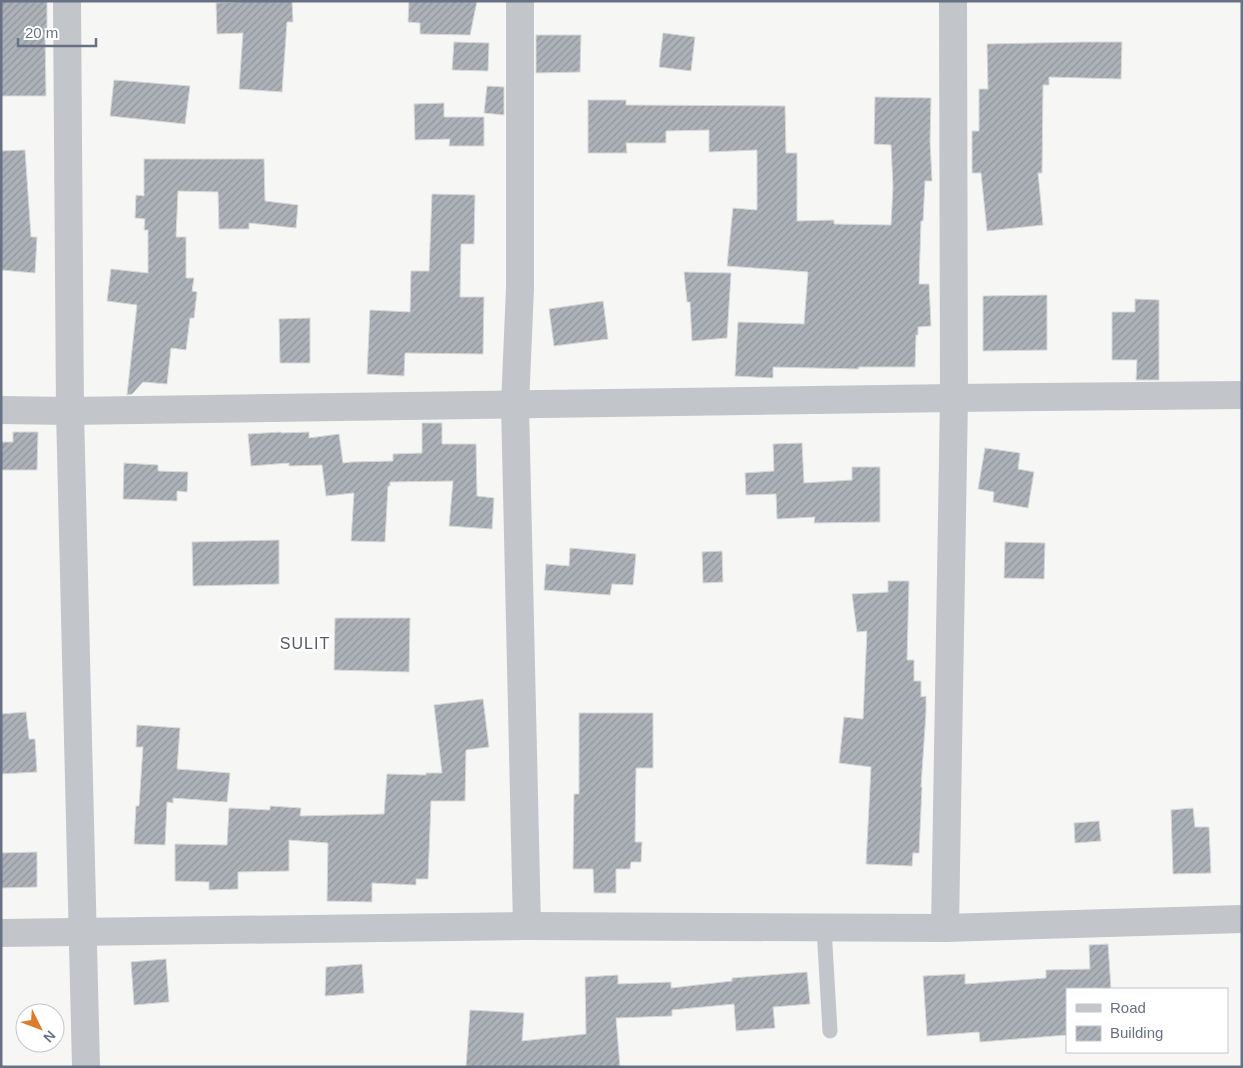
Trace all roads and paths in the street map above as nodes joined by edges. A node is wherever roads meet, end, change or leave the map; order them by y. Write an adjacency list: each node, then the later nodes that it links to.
1 (67, 1): 8 (street)
2 (520, 1): 6 (street)
3 (953, 1): 5 (street)
4 (1242, 396): 5 (street)
5 (954, 398): 6 (street); 12 (street)
6 (515, 405): 8 (street); 10 (street)
7 (1, 410): 8 (street)
8 (70, 410): 14 (street)
9 (1242, 919): 12 (street)
10 (527, 926): 11 (street); 14 (street)
11 (824, 928): 12 (street); 15 (lane)
12 (945, 928)
13 (1, 933): 14 (street)
14 (83, 933): 16 (street)
15 (830, 1031)
16 (86, 1067)

